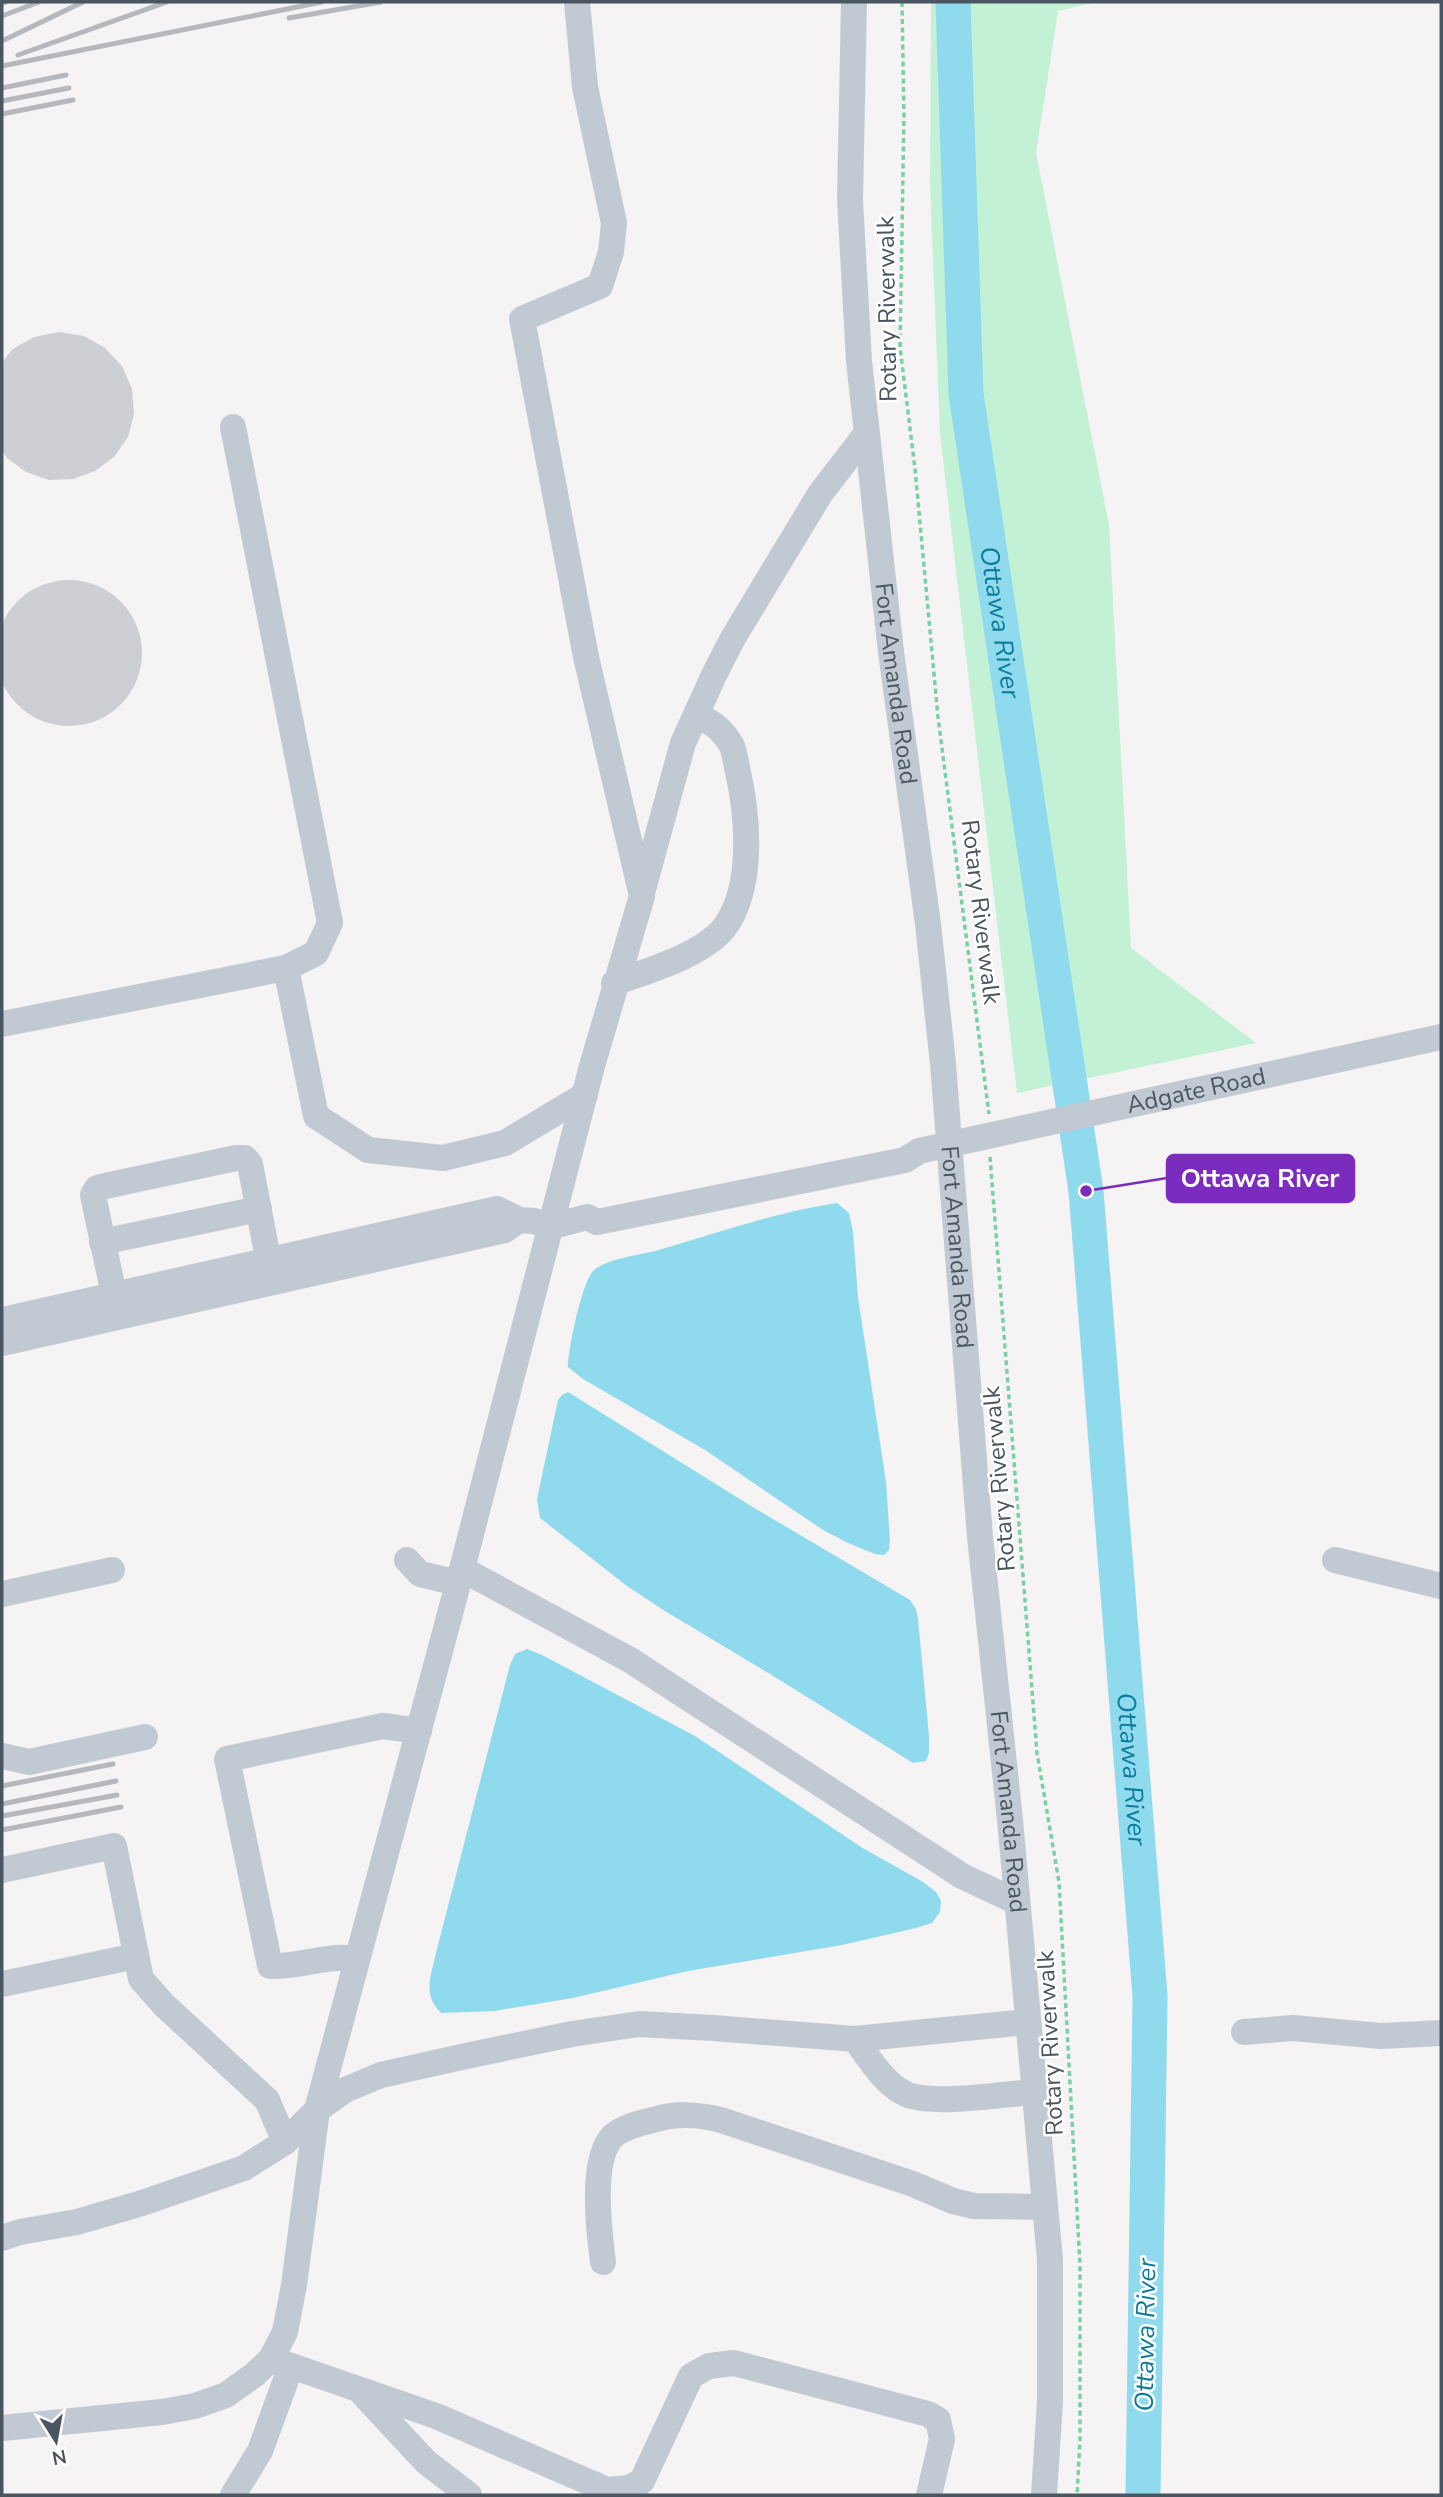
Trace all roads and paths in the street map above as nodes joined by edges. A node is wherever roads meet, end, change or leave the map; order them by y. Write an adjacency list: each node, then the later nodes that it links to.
1 (577, 2): 7 (street)
2 (854, 2): 5 (street, Fort Amanda Road)
3 (902, 2): 13 (path, Rotary Riverwalk)
4 (233, 427): 8 (street)
5 (866, 434): 6 (street); 14 (street, Fort Amanda Road)
6 (697, 715): 7 (street); 9 (street)
7 (642, 896): 9 (street)
8 (286, 968): 10 (street); 12 (street)
9 (614, 983): 12 (street)
10 (2, 1024)
11 (1441, 1037): 13 (street, Adgate Road)
12 (585, 1095): 16 (street)
13 (988, 1137): 14 (street, Adgate Road); 54 (path, Rotary Riverwalk)
14 (951, 1145): 16 (street, Adgate Road); 32 (street, Fort Amanda Road)
15 (259, 1209): 17 (street); 17 (street); 18 (street)
16 (550, 1227): 18 (street); 25 (street)
17 (102, 1242): 19 (street)
18 (271, 1270): 19 (street)
19 (116, 1305): 20 (street); 21 (street)
20 (2, 1320)
21 (2, 1343)
22 (407, 1560): 25 (street)
23 (1335, 1560): 26 (street)
24 (112, 1570): 27 (street)
25 (460, 1576): 28 (street); 32 (street)
26 (1441, 1586)
27 (2, 1594)
28 (419, 1731): 34 (street); 34 (street)
29 (145, 1737): 30 (street)
30 (2, 1756)
31 (2, 1870): 33 (street)
32 (1017, 1902): 36 (street, Fort Amanda Road)
33 (136, 1956): 35 (street); 42 (street)
34 (357, 1959): 41 (street)
35 (2, 1983)
36 (1027, 2022): 39 (street); 40 (street, Fort Amanda Road)
37 (1244, 2032): 38 (street)
38 (1441, 2033)
39 (855, 2039): 40 (street); 41 (street)
40 (1034, 2092): 43 (street, Fort Amanda Road)
41 (317, 2110): 42 (street); 46 (street)
42 (285, 2142): 44 (street)
43 (1045, 2207): 45 (street); 53 (street, Fort Amanda Road)
44 (8, 2230)
45 (603, 2262)
46 (281, 2363): 47 (street); 48 (street); 50 (street)
47 (356, 2387): 49 (street); 51 (street)
48 (2, 2428)
49 (607, 2493): 52 (street)
50 (233, 2495)
51 (469, 2495)
52 (929, 2495)
53 (1044, 2495)
54 (1077, 2495)

